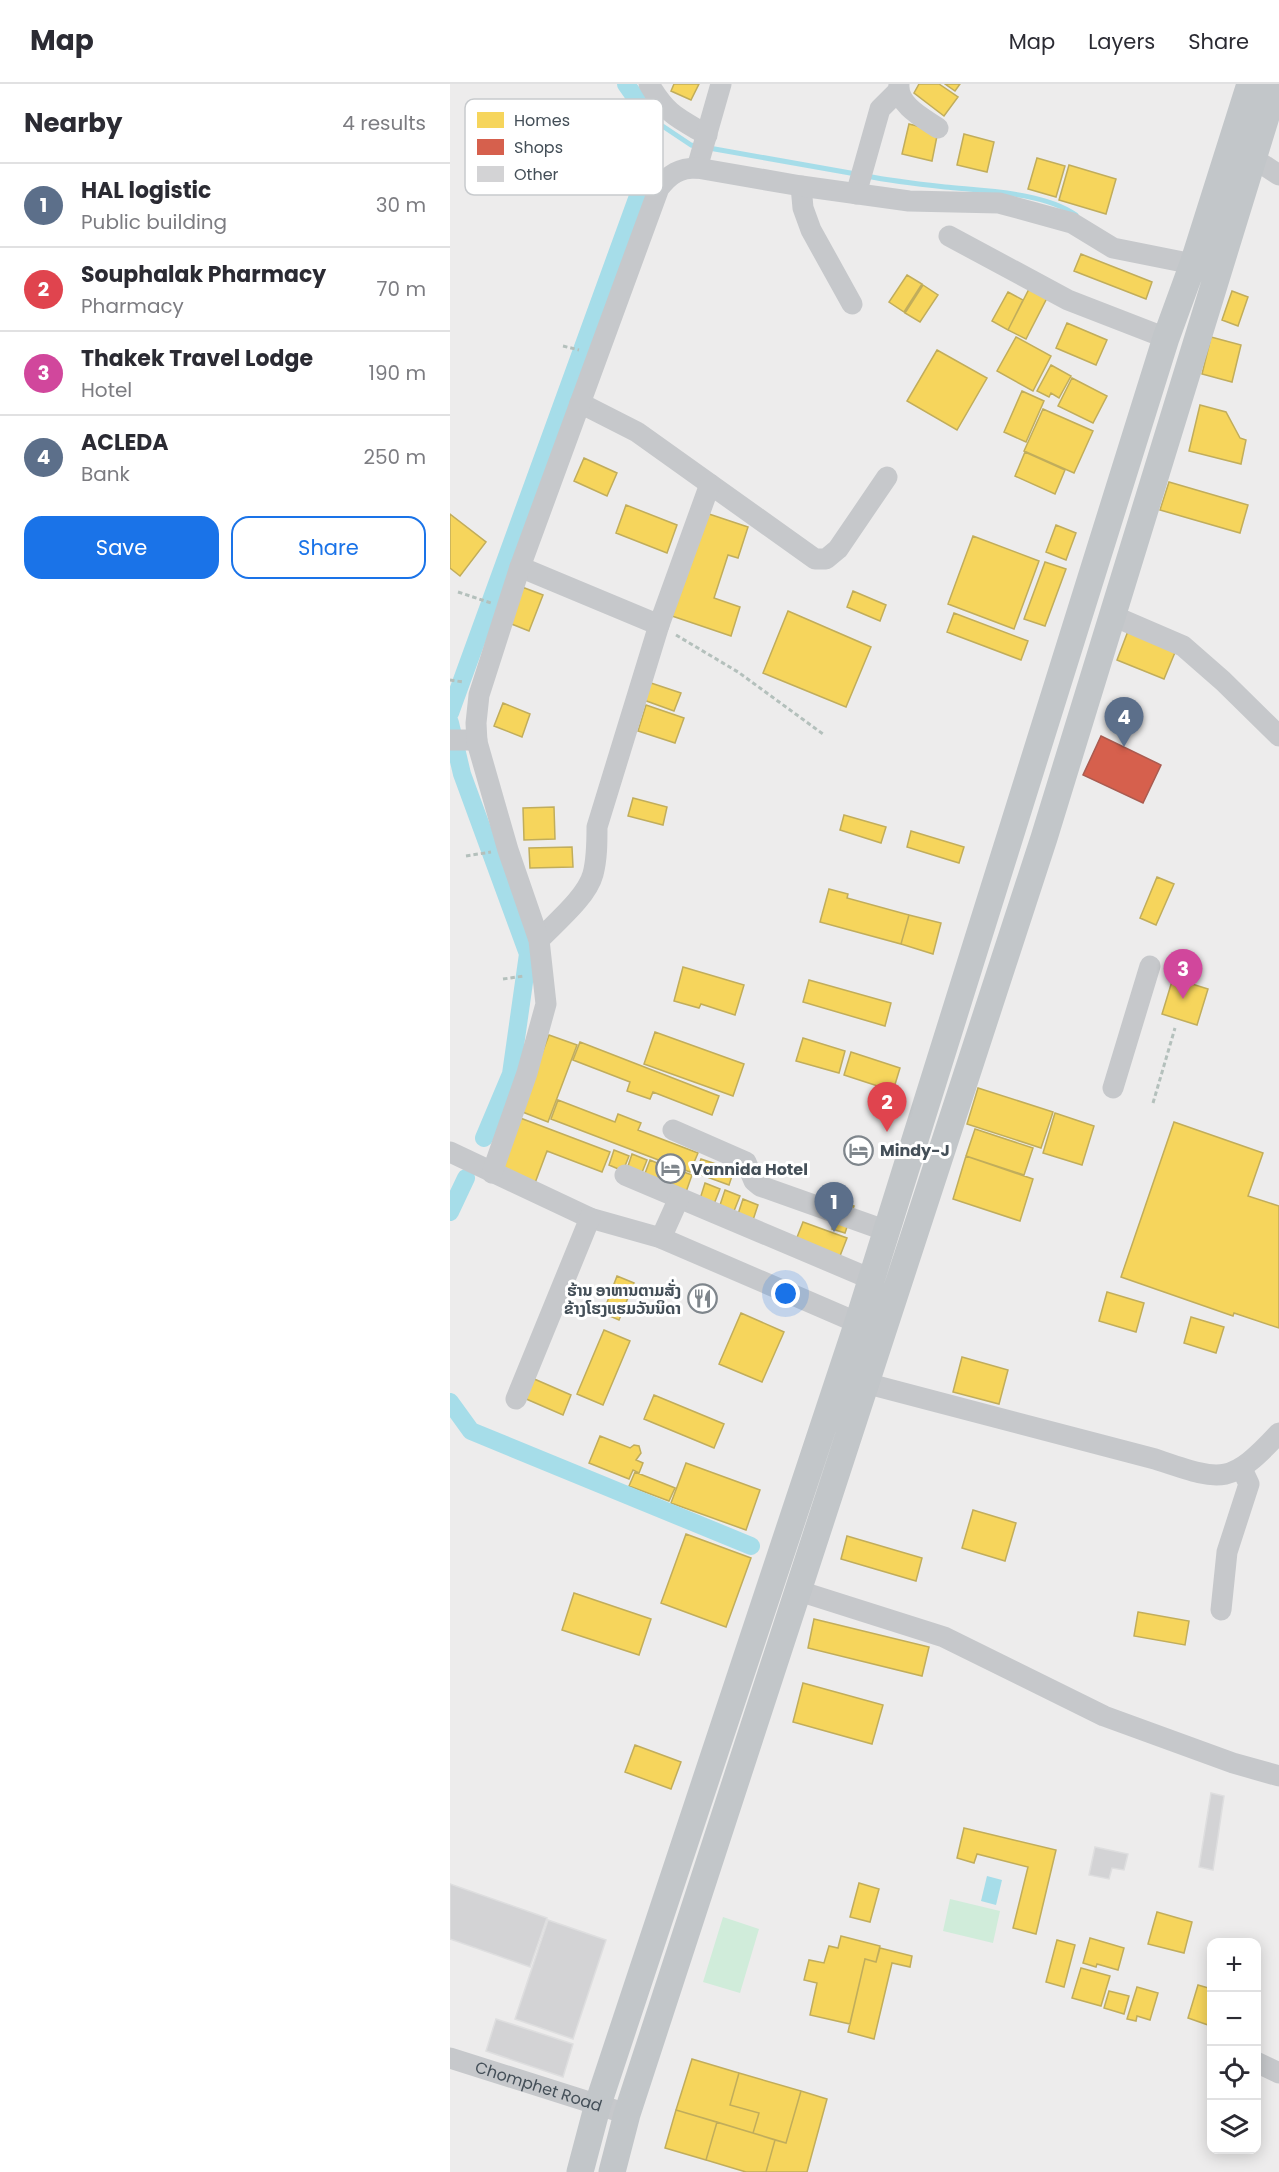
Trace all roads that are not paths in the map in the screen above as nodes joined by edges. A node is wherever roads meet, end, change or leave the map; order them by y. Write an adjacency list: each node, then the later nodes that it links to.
1 (649, 84): 6 (street)
2 (721, 84): 10 (street)
3 (1250, 84): 19 (main road)
4 (1276, 84): 8 (main road)
5 (898, 88): 9 (street); 16 (street)
6 (658, 99)
7 (663, 106): 10 (street)
8 (1272, 122): 11 (main road)
9 (938, 128)
10 (707, 135): 12 (street)
11 (1253, 158): 13 (street); 26 (main road)
12 (698, 168): 14 (street); 15 (street)
13 (1279, 175)
14 (663, 183)
15 (801, 186): 16 (street); 20 (street)
16 (856, 194): 19 (street)
17 (655, 195): 22 (street)
18 (949, 236): 21 (street)
19 (1193, 264): 21 (main road)
20 (852, 304)
21 (1166, 338): 40 (main road)
22 (580, 403): 24 (street); 25 (street)
23 (887, 477): 24 (street)
24 (710, 484): 27 (street)
25 (520, 567): 27 (street); 30 (street)
26 (1111, 615): 28 (street); 43 (main road)
27 (659, 625): 31 (street)
28 (1278, 733)
29 (450, 740): 30 (street)
30 (477, 740): 31 (street)
31 (539, 940): 36 (street)
32 (1150, 966): 33 (street)
33 (1113, 1088)
34 (673, 1130): 40 (street)
35 (450, 1152): 36 (street)
36 (492, 1173): 39 (street)
37 (625, 1175): 38 (street)
38 (679, 1198): 41 (street); 42 (street)
39 (590, 1218): 41 (street); 45 (street)
40 (886, 1231): 42 (main road)
41 (661, 1238): 43 (street)
42 (872, 1279): 43 (main road)
43 (870, 1328): 44 (main road); 54 (main road)
44 (865, 1383): 47 (street); 48 (main road)
45 (516, 1399)
46 (1279, 1433): 47 (street)
47 (1242, 1469): 49 (street)
48 (799, 1591): 50 (street); 55 (main road)
49 (1221, 1610)
50 (1279, 1776)
51 (450, 2058): 54 (street, Chomphet Road)
52 (1261, 2064): 53 (street)
53 (1279, 2073)
54 (598, 2104): 55 (street, Chomphet Road); 56 (main road)
55 (627, 2114): 57 (main road)
56 (580, 2172)
57 (612, 2172)

